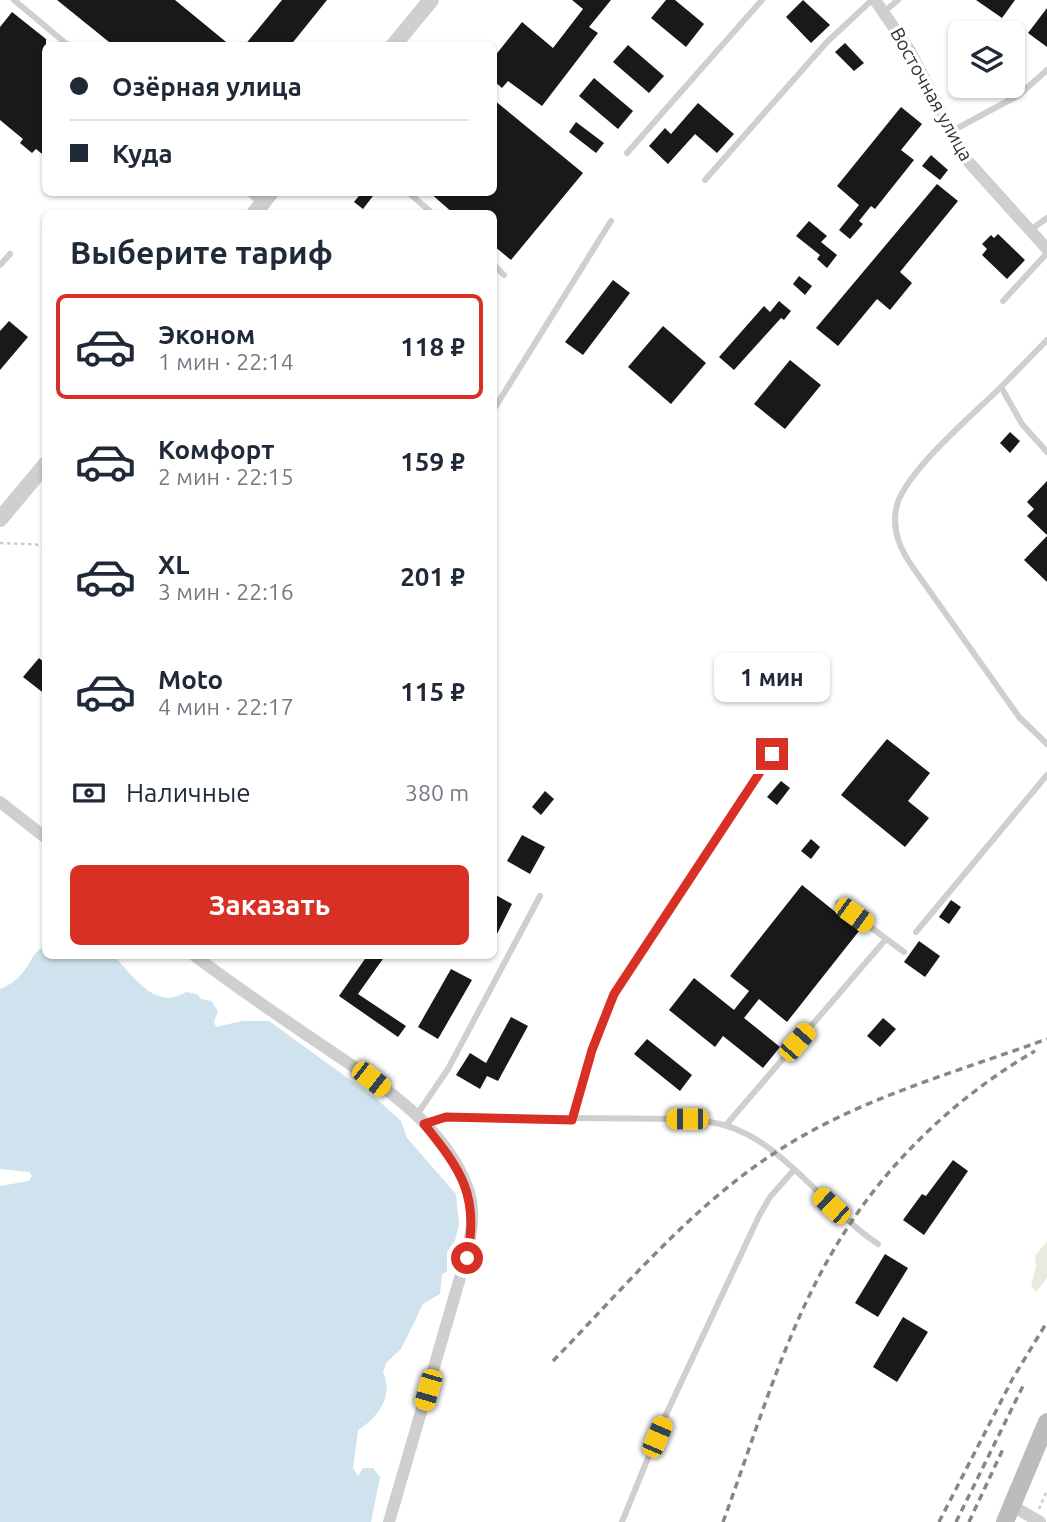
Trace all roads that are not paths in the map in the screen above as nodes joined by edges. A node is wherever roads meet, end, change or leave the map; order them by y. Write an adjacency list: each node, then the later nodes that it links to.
1 (14, 0): 7 (lane)
2 (431, 0): 8 (street)
3 (762, 0): 11 (lane)
4 (874, 0): 6 (street, Восточная улица); 12 (lane)
5 (898, 0): 6 (lane)
6 (885, 11): 10 (street, Восточная улица)
7 (64, 42)
8 (396, 42)
9 (1047, 70): 10 (lane)
10 (950, 131): 17 (street, Восточная улица)
11 (627, 153)
12 (705, 180)
13 (413, 196): 14 (lane)
14 (428, 210)
15 (1047, 218): 17 (lane)
16 (611, 221): 26 (lane)
17 (1029, 231): 18 (street, Восточная улица)
18 (1047, 251): 23 (lane)
19 (10, 254): 20 (lane)
20 (0, 265)
21 (497, 268): 22 (lane)
22 (505, 275)
23 (1003, 301)
24 (1047, 340): 25 (lane)
25 (1001, 387): 27 (lane); 30 (lane)
26 (497, 404)
27 (1047, 452)
28 (42, 469): 29 (street)
29 (0, 519)
30 (1047, 744)
31 (772, 754): 42 (lane)
32 (1047, 775): 37 (lane)
33 (0, 802): 34 (street)
34 (42, 835)
35 (540, 896): 41 (lane)
36 (838, 904): 38 (lane)
37 (916, 932)
38 (886, 939): 39 (lane); 43 (lane)
39 (904, 951)
40 (199, 959): 41 (street)
41 (420, 1120): 42 (lane); 49 (street)
42 (572, 1120): 43 (lane)
43 (726, 1125): 44 (lane)
44 (793, 1171): 45 (lane); 50 (lane)
45 (878, 1244)
46 (1047, 1422): 47 (main road)
47 (1008, 1514): 48 (street)
48 (1038, 1521)
49 (389, 1522)
50 (622, 1522)

